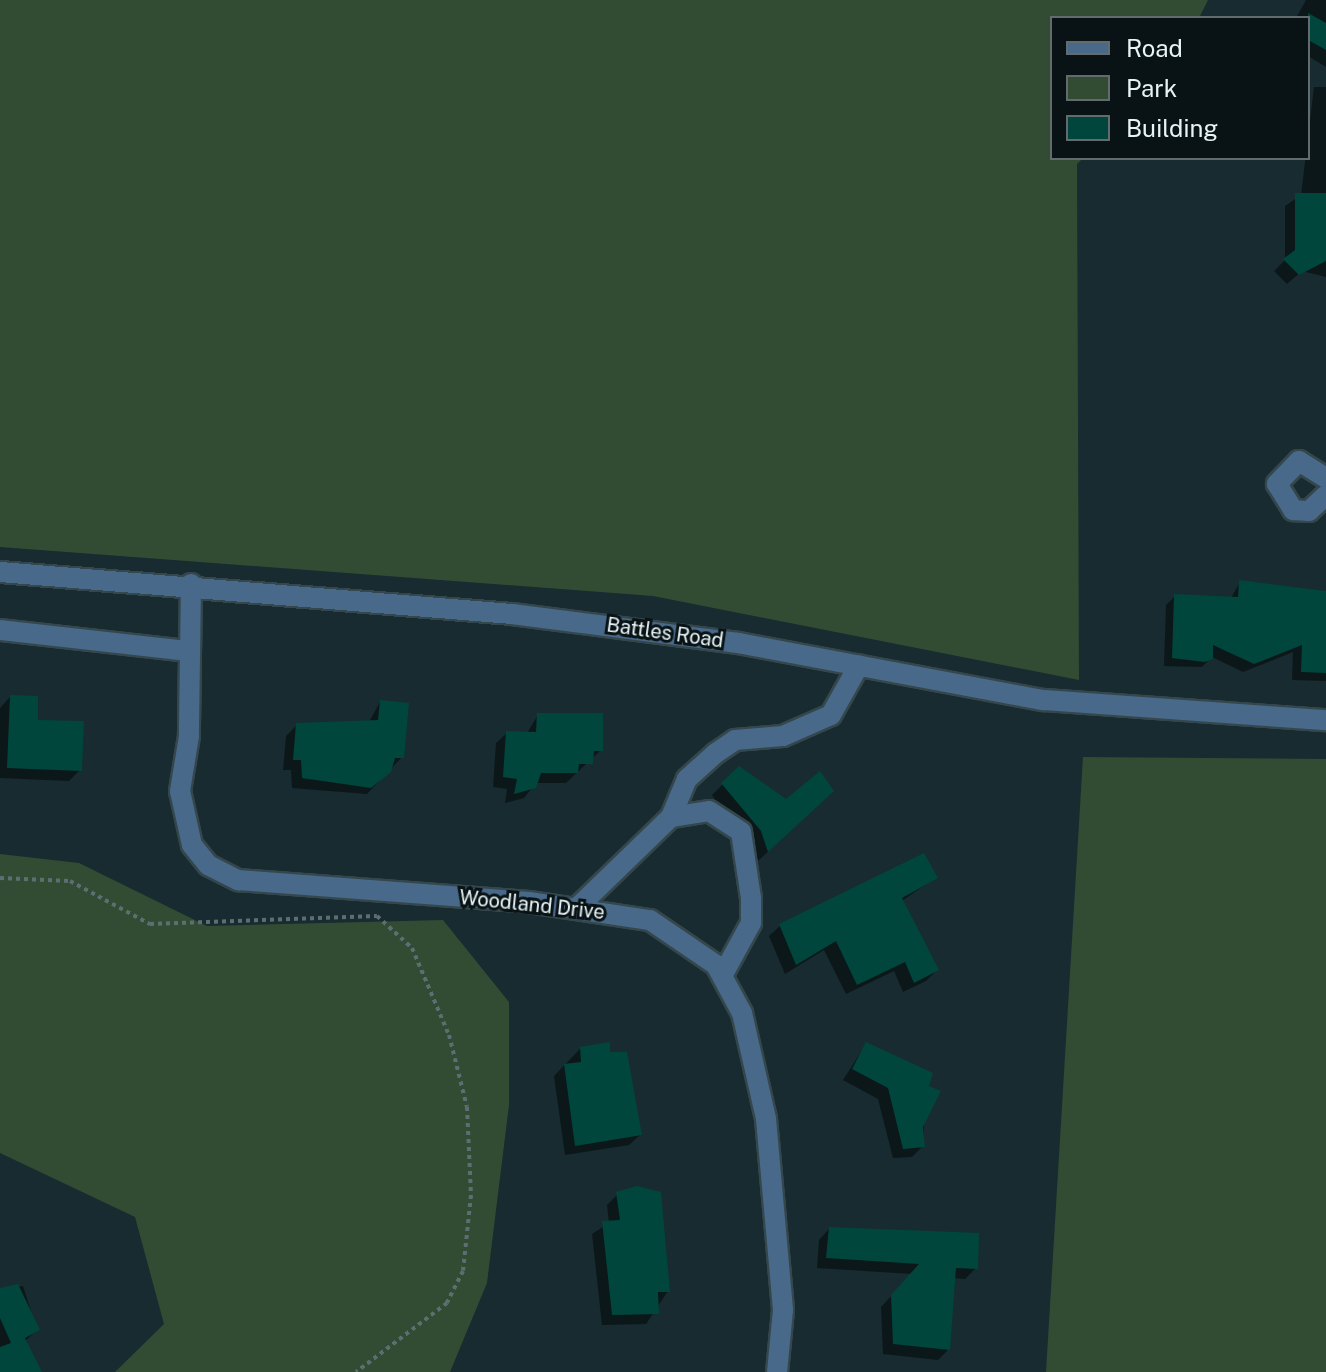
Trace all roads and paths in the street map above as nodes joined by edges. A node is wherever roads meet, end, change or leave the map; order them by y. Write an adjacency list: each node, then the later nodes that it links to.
1 (1326, 478): 2 (street)
2 (1326, 495)
3 (0, 572): 4 (street, Battles Road)
4 (191, 584): 6 (street, Woodland Drive); 7 (street, Battles Road)
5 (0, 630): 6 (street)
6 (188, 651): 11 (street, Woodland Drive)
7 (859, 665): 8 (street, Battles Road); 9 (street)
8 (1326, 720)
9 (671, 817): 11 (street); 12 (street)
10 (0, 878): 13 (path)
11 (577, 908): 12 (street, Woodland Drive)
12 (722, 976): 14 (street, Woodland Drive)
13 (356, 1372)
14 (777, 1372)

